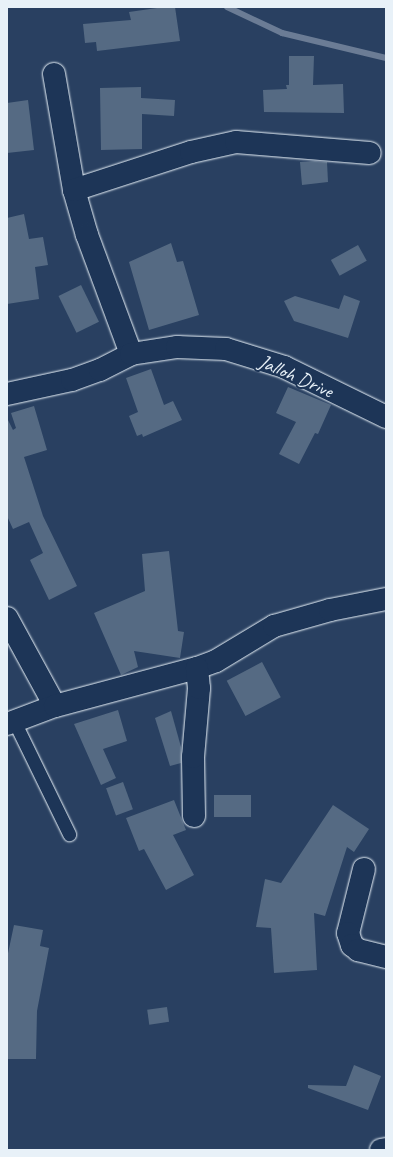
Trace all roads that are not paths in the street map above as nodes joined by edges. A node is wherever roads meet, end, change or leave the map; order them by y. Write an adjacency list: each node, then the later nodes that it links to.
1 (54, 74): 3 (street)
2 (370, 153): 3 (street)
3 (74, 190): 4 (street)
4 (131, 354): 5 (street, Jalloh Drive); 6 (street, Jalloh Drive)
5 (7, 394)
6 (386, 417)
7 (386, 599): 9 (street)
8 (7, 618): 10 (street)
9 (197, 668): 10 (street); 12 (street)
10 (55, 706): 11 (street)
11 (11, 722): 13 (lane)
12 (194, 816)
13 (69, 834)
14 (364, 869): 15 (street)
15 (386, 957)
16 (386, 1149): 17 (street)
17 (381, 1150)

